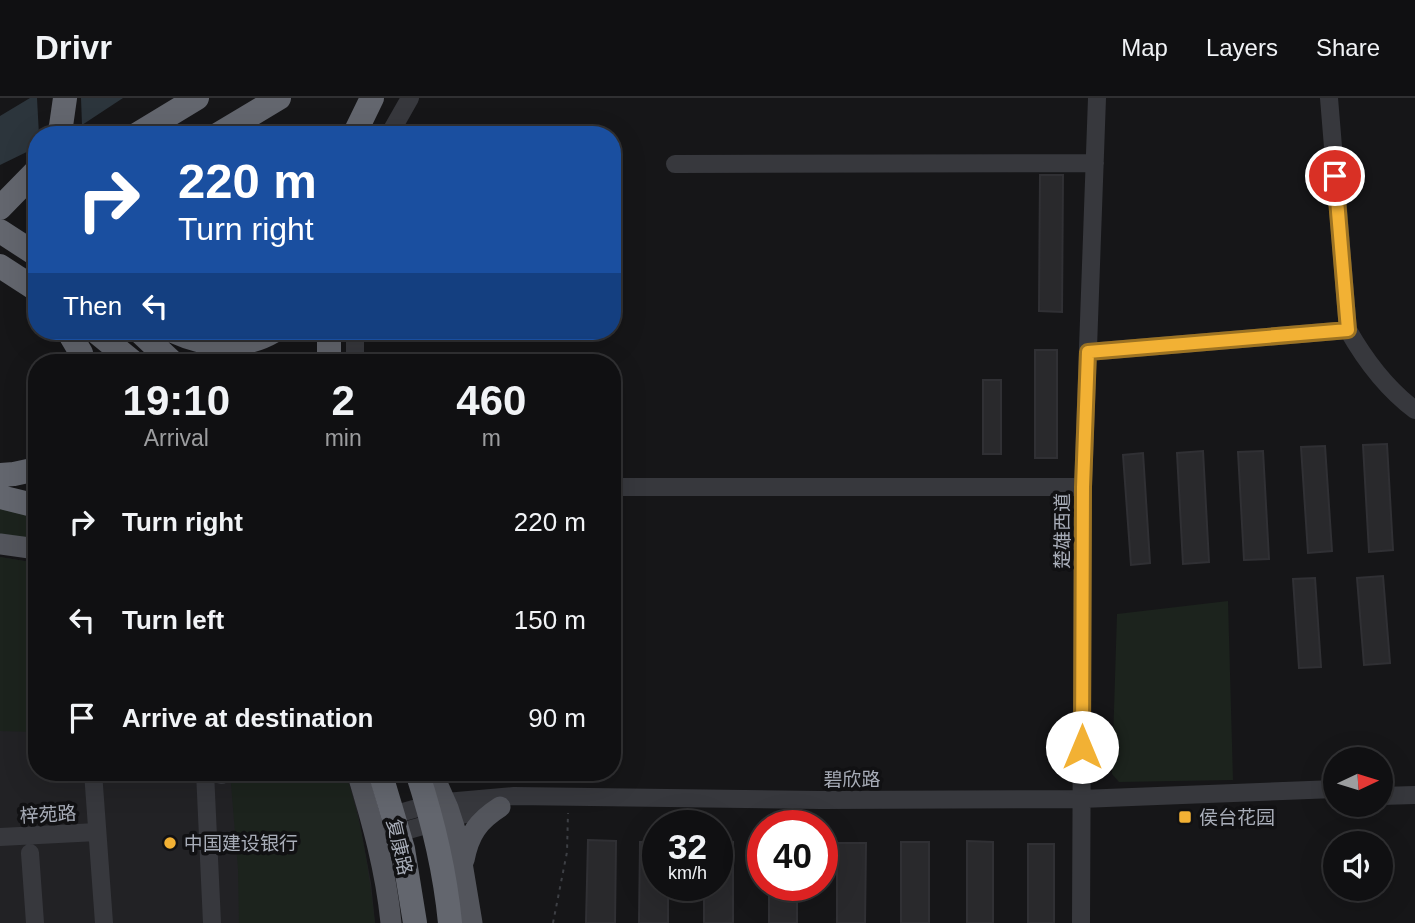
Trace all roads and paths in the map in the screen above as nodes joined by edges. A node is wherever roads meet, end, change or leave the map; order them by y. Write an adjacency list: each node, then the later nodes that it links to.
1 (65, 98): 8 (highway)
2 (197, 98): 9 (highway)
3 (279, 98): 10 (highway)
4 (372, 98): 11 (highway)
5 (410, 98): 12 (street)
6 (1097, 98): 13 (street, 楚雄西道)
7 (1329, 98): 24 (street)
8 (61, 126)
9 (151, 126)
10 (232, 126)
11 (358, 126)
12 (394, 126)
13 (1095, 163): 14 (street); 29 (street, 楚雄西道)
14 (675, 164)
15 (28, 179): 17 (highway)
16 (28, 200): 18 (highway)
17 (0, 208)
18 (0, 217)
19 (0, 231): 20 (highway, bridge)
20 (28, 249)
21 (28, 250): 22 (highway)
22 (0, 266): 23 (highway, bridge)
23 (28, 284)
24 (1348, 330): 29 (street); 32 (street)
25 (106, 340): 30 (highway)
26 (149, 340): 31 (highway)
27 (201, 340): 28 (highway)
28 (256, 340)
29 (1088, 352): 36 (street, 楚雄西道)
30 (122, 354)
31 (164, 354)
32 (1415, 410)
33 (28, 471): 34 (highway)
34 (0, 475)
35 (621, 487): 36 (street)
36 (1083, 487): 54 (street, 楚雄西道)
37 (0, 497): 38 (highway)
38 (28, 504)
39 (0, 544): 40 (main road)
40 (28, 548)
41 (94, 781): 58 (street)
42 (213, 781): 65 (street)
43 (369, 781): 57 (main road)
44 (381, 781): 57 (main road)
45 (388, 781): 57 (highway, 复康路)
46 (418, 781): 57 (highway, 复康路)
47 (430, 781): 57 (main road)
48 (1415, 786): 49 (street)
49 (1393, 787)
50 (1323, 790): 54 (street, 碧欣路)
51 (1415, 794): 52 (street)
52 (1393, 795)
53 (1323, 798): 54 (street, 碧欣路)
54 (1081, 804): 55 (street, 碧欣路); 57 (street, 碧欣路); 71 (street, 楚雄西道)
55 (568, 805): 56 (street, 碧欣路); 70 (path)
56 (500, 807): 57 (street, 碧欣路); 62 (main road)
57 (421, 820): 62 (main road); 66 (main road); 67 (highway, 复康路); 68 (highway, 复康路)
58 (97, 829): 59 (street, 梓苑路); 60 (street, 梓苑路); 64 (street)
59 (0, 830)
60 (0, 837)
61 (30, 853): 63 (street)
62 (463, 865): 69 (main road)
63 (35, 923)
64 (104, 923)
65 (212, 923)
66 (391, 923)
67 (415, 923)
68 (450, 923)
69 (472, 923)
70 (553, 923)
71 (1081, 923)

